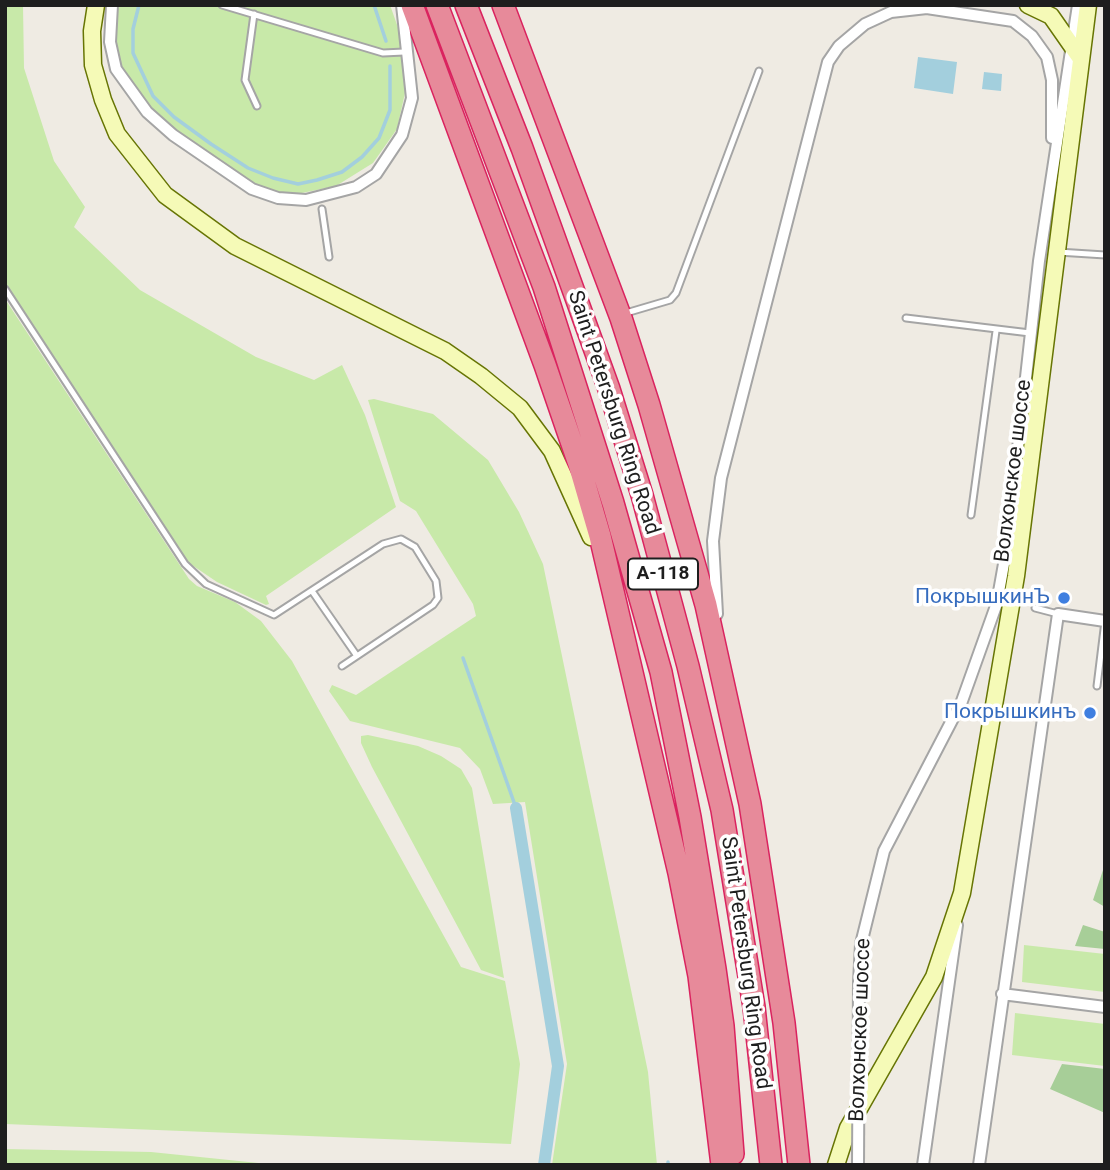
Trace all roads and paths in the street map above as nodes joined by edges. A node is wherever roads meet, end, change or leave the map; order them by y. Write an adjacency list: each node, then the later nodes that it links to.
1 (96, 5): 31 (main road)
2 (112, 5): 4 (street)
3 (222, 5): 14 (lane)
4 (402, 5)
5 (412, 5): 31 (highway)
6 (437, 5): 43 (highway, Saint Petersburg Ring Road / А-118)
7 (466, 5): 44 (highway, Saint Petersburg Ring Road / А-118)
8 (503, 5): 37 (highway)
9 (910, 5): 13 (street)
10 (1028, 5): 16 (main road)
11 (1078, 5): 16 (street, Волхонское шоссе)
12 (1088, 5): 16 (main road, Волхонское шоссе)
13 (927, 8): 19 (street); 37 (street)
14 (254, 14): 15 (lane); 18 (lane)
15 (404, 52)
16 (1077, 52): 19 (street, Волхонское шоссе); 21 (main road, Волхонское шоссе)
17 (759, 71): 25 (lane)
18 (257, 106)
19 (1049, 188): 28 (street, Волхонское шоссе)
20 (322, 209): 23 (lane)
21 (1055, 251): 22 (lane); 39 (main road, Волхонское шоссе)
22 (1105, 255)
23 (329, 257)
24 (5, 289): 30 (lane)
25 (625, 313)
26 (905, 318): 27 (lane)
27 (996, 331): 28 (lane); 29 (lane)
28 (1030, 333): 47 (street, Волхонское шоссе, bridge)
29 (971, 515)
30 (312, 591): 35 (lane); 35 (lane)
31 (618, 605): 42 (highway)
32 (1035, 608): 33 (lane)
33 (1058, 614): 34 (street); 40 (street)
34 (1105, 621): 38 (lane)
35 (356, 656): 36 (lane)
36 (342, 666)
37 (722, 669): 45 (highway)
38 (1097, 686)
39 (962, 893): 46 (main road); 48 (street, Волхонское шоссе)
40 (1002, 994): 41 (street); 49 (street)
41 (1105, 1007)
42 (722, 1165)
43 (734, 1165)
44 (771, 1165)
45 (799, 1165)
46 (836, 1165)
47 (858, 1165)
48 (923, 1165)
49 (979, 1165)

